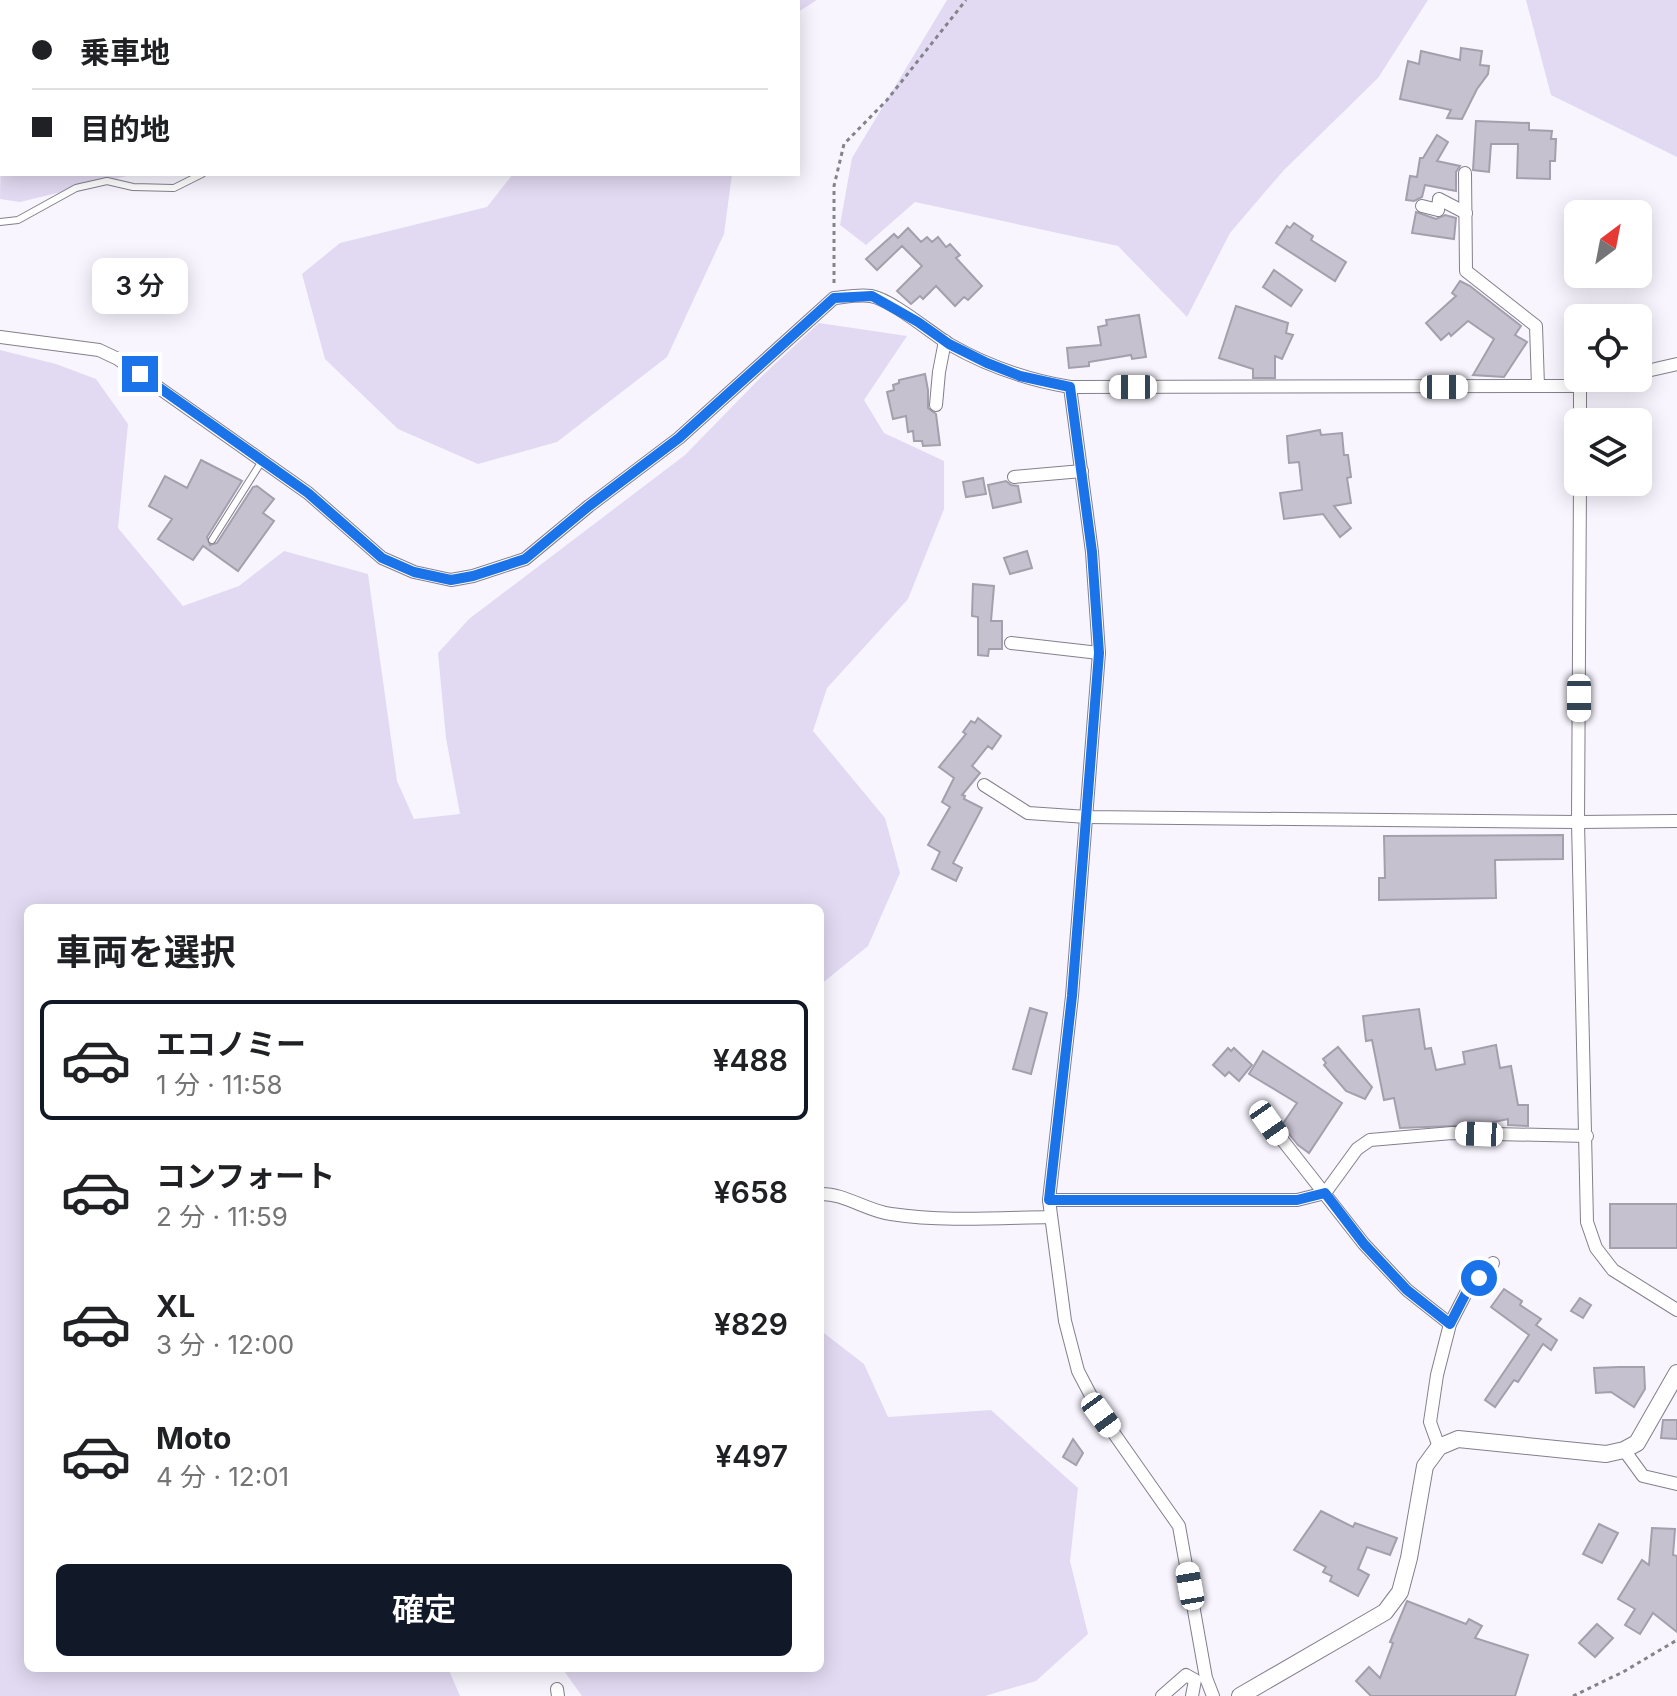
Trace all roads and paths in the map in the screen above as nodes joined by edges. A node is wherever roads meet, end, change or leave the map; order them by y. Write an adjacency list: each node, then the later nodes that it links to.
1 (966, 0): 7 (path)
2 (1465, 173): 5 (street)
3 (198, 176): 6 (lane)
4 (1422, 206): 5 (street)
5 (1466, 213): 12 (street)
6 (0, 222)
7 (834, 298): 9 (street); 16 (street)
8 (0, 337): 16 (street)
9 (945, 341): 14 (street); 15 (street)
10 (1677, 364): 11 (street)
11 (1652, 370)
12 (1538, 386): 13 (street); 14 (street)
13 (1564, 386)
14 (1070, 387): 17 (street)
15 (936, 405)
16 (262, 461): 20 (lane)
17 (1082, 471): 18 (street); 22 (street)
18 (1014, 477)
19 (1580, 496): 26 (street)
20 (212, 540)
21 (1011, 643): 22 (street)
22 (1099, 653): 24 (street)
23 (984, 785): 24 (street)
24 (1087, 817): 26 (street); 31 (street)
25 (1677, 821): 26 (street)
26 (1578, 822): 28 (street)
27 (1269, 1123): 29 (street)
28 (1587, 1136): 29 (street); 34 (street)
29 (1325, 1193): 31 (street); 35 (street)
30 (824, 1195): 32 (street)
31 (1049, 1200): 32 (street)
32 (1051, 1217): 43 (street)
33 (1493, 1263): 35 (street)
34 (1677, 1310)
35 (1450, 1324): 37 (street)
36 (1677, 1373): 38 (street)
37 (1439, 1447): 38 (street); 44 (street)
38 (1624, 1450): 39 (street)
39 (1677, 1484)
40 (1677, 1640): 45 (path)
41 (1162, 1696): 42 (street)
42 (1192, 1696)
43 (1213, 1696)
44 (1240, 1696)
45 (1573, 1696)

